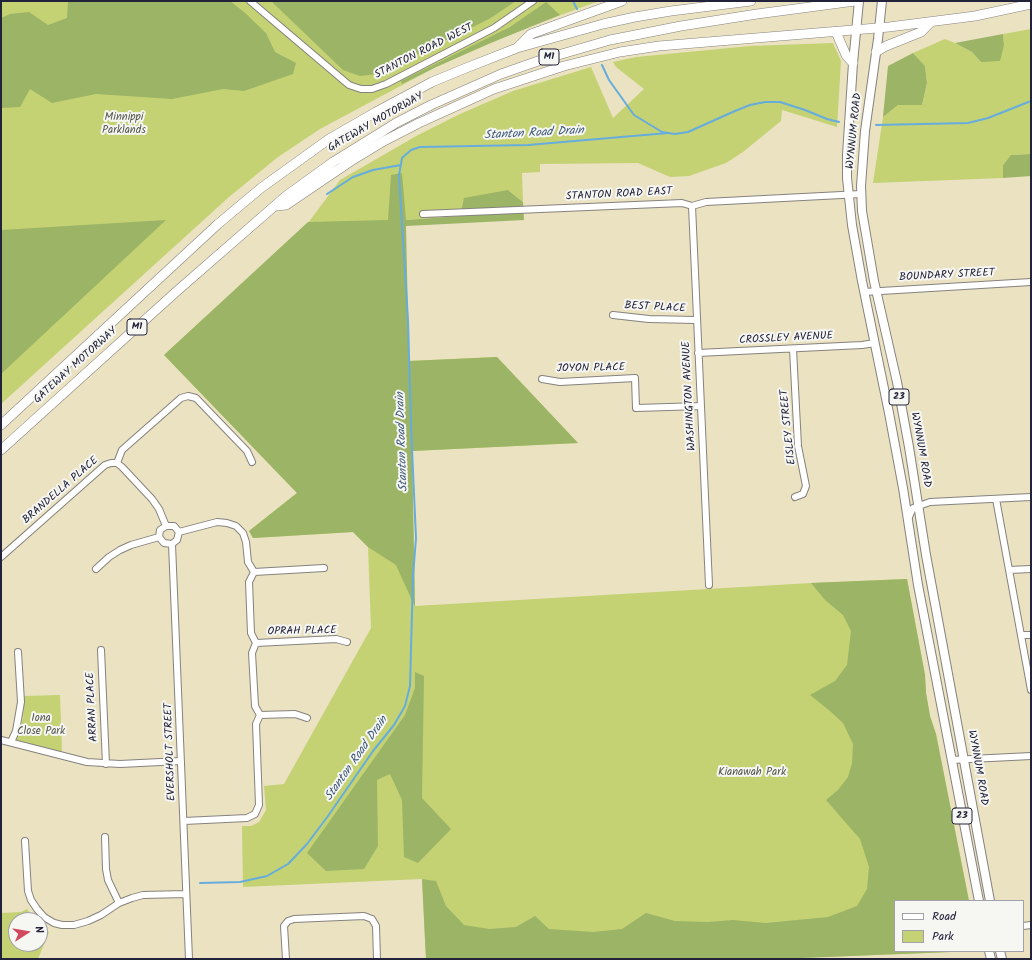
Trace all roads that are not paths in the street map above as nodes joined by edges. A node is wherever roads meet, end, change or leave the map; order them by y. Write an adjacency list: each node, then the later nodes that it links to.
1 (250, 1): 2 (street, STANTON ROAD WEST)
2 (533, 1)
3 (622, 1): 13 (highway)
4 (751, 1): 13 (highway, GATEWAY MOTORWAY / M1)
5 (855, 1): 19 (highway, GATEWAY MOTORWAY / M1)
6 (859, 1): 11 (main road, WYNNUM ROAD / 23)
7 (882, 1): 10 (main road, WYNNUM ROAD / 23)
8 (1031, 4): 9 (highway)
9 (930, 22): 10 (highway); 14 (highway)
10 (880, 28): 11 (highway); 14 (main road, WYNNUM ROAD / 23)
11 (856, 31): 12 (highway); 15 (main road, WYNNUM ROAD / 23)
12 (836, 32): 15 (highway); 19 (highway)
13 (517, 48): 31 (highway, GATEWAY MOTORWAY / M1)
14 (876, 52): 16 (main road, WYNNUM ROAD / 23)
15 (853, 62): 17 (main road, WYNNUM ROAD / 23)
16 (861, 194): 17 (street, STANTON ROAD EAST); 22 (main road, WYNNUM ROAD / 23)
17 (848, 195): 18 (street, STANTON ROAD EAST); 23 (main road, WYNNUM ROAD / 23)
18 (692, 206): 20 (street, STANTON ROAD EAST); 25 (street, WASHINGTON AVENUE)
19 (274, 207): 32 (highway, GATEWAY MOTORWAY / M1)
20 (423, 214)
21 (1031, 282): 22 (street, BOUNDARY STREET)
22 (876, 290): 23 (street, BOUNDARY STREET); 38 (main road, WYNNUM ROAD / 23)
23 (864, 292): 26 (main road, WYNNUM ROAD / 23)
24 (613, 315): 25 (street, BEST PLACE)
25 (696, 320): 28 (street, WASHINGTON AVENUE)
26 (875, 343): 27 (street, CROSSLEY AVENUE); 39 (main road, WYNNUM ROAD / 23)
27 (793, 349): 28 (street, CROSSLEY AVENUE); 35 (street, EISLEY STREET)
28 (698, 353): 30 (street, WASHINGTON AVENUE)
29 (542, 379): 30 (street, JOYON PLACE)
30 (701, 406): 50 (street, WASHINGTON AVENUE)
31 (1, 425)
32 (1, 450)
33 (252, 462): 34 (street, BRANDELLA PLACE)
34 (117, 463): 40 (street); 44 (street, BRANDELLA PLACE)
35 (795, 497)
36 (1031, 497): 37 (street)
37 (996, 499): 38 (street); 48 (street)
38 (919, 505): 39 (street); 51 (main road, WYNNUM ROAD / 23)
39 (908, 519): 52 (main road, WYNNUM ROAD / 23)
40 (166, 526): 41 (street); 42 (street)
41 (179, 532): 43 (street); 49 (street)
42 (159, 537): 43 (street); 46 (street)
43 (172, 544): 67 (street, EVERSHOLT STREET)
44 (1, 557)
45 (324, 568): 49 (street)
46 (96, 569)
47 (1031, 569): 48 (street)
48 (1009, 570): 53 (street)
49 (254, 572): 56 (street)
50 (709, 585)
51 (938, 622): 52 (main road); 65 (main road, WYNNUM ROAD / 23)
52 (928, 634): 66 (main road, WYNNUM ROAD / 23)
53 (1022, 635): 54 (street); 59 (street)
54 (1031, 635)
55 (347, 642): 56 (street, OPRAH PLACE)
56 (256, 643): 60 (street)
57 (100, 650): 68 (street, ARRAN PLACE)
58 (18, 652): 63 (street)
59 (1031, 690)
60 (260, 715): 61 (street); 69 (street)
61 (307, 718)
62 (1, 740): 63 (street)
63 (11, 742): 68 (street)
64 (1031, 756): 65 (street)
65 (964, 759): 66 (street); 74 (main road, WYNNUM ROAD / 23)
66 (951, 760): 73 (main road, WYNNUM ROAD / 23)
67 (181, 761): 68 (street); 69 (street, EVERSHOLT STREET)
68 (106, 764)
69 (184, 821): 72 (street, EVERSHOLT STREET)
70 (105, 837): 75 (street)
71 (26, 841): 75 (street)
72 (186, 894): 75 (street); 76 (street, EVERSHOLT STREET)
73 (979, 900)
74 (990, 900)
75 (119, 903)
76 (189, 959)
77 (286, 959): 78 (street)
78 (378, 959)

